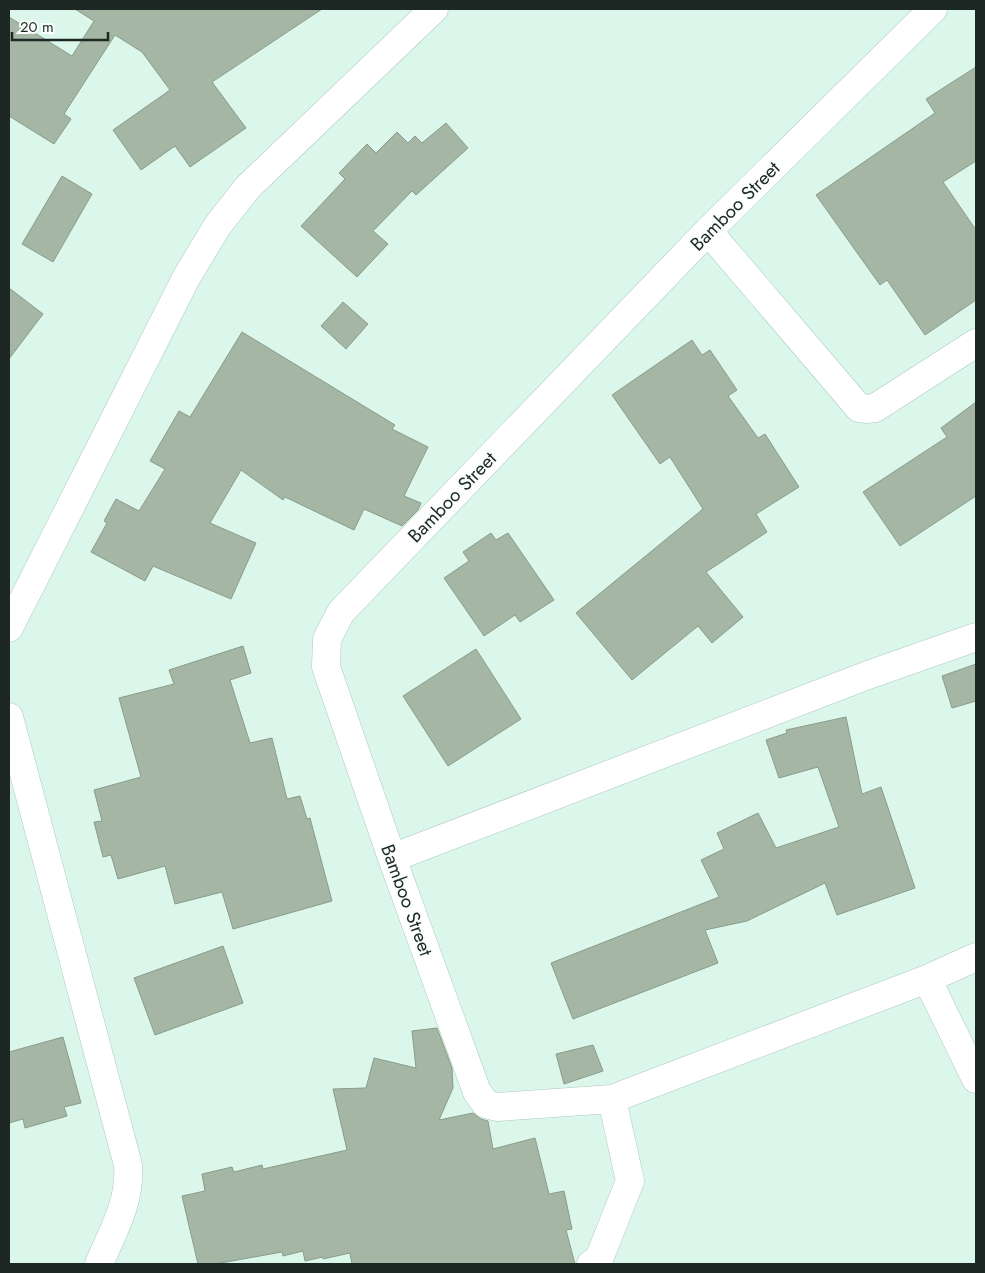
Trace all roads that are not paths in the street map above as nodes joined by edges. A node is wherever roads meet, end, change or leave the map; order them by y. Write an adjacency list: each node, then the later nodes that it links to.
1 (434, 9): 5 (street)
2 (932, 9): 3 (street, Bamboo Street)
3 (708, 232): 4 (street); 8 (street, Bamboo Street)
4 (976, 343)
5 (9, 628)
6 (976, 637): 8 (street)
7 (9, 717): 13 (street)
8 (392, 858): 12 (street, Bamboo Street)
9 (976, 957): 10 (street)
10 (927, 979): 11 (street); 12 (street)
11 (976, 1079)
12 (612, 1099): 14 (street)
13 (99, 1264)
14 (592, 1264)

